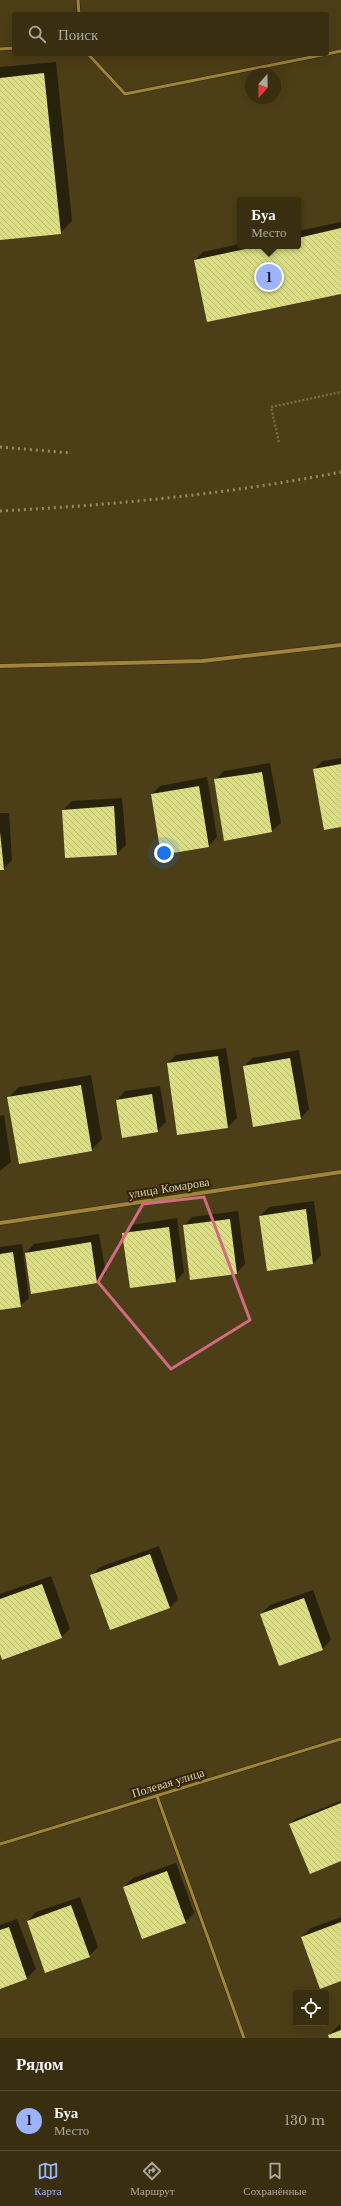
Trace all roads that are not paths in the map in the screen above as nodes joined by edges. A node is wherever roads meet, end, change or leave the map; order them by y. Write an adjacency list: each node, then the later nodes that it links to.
1 (78, 0): 2 (lane)
2 (79, 12)
3 (12, 48): 4 (lane)
4 (0, 49)
5 (341, 51): 6 (lane)
6 (329, 54)
7 (90, 56): 8 (lane)
8 (317, 56)
9 (341, 645): 10 (street)
10 (0, 666)
11 (341, 1172): 12 (street, улица Комарова)
12 (0, 1223)
13 (341, 1739): 14 (lane, Полевая улица)
14 (157, 1796): 15 (lane, Полевая улица); 16 (lane)
15 (0, 1844)
16 (244, 2038)

